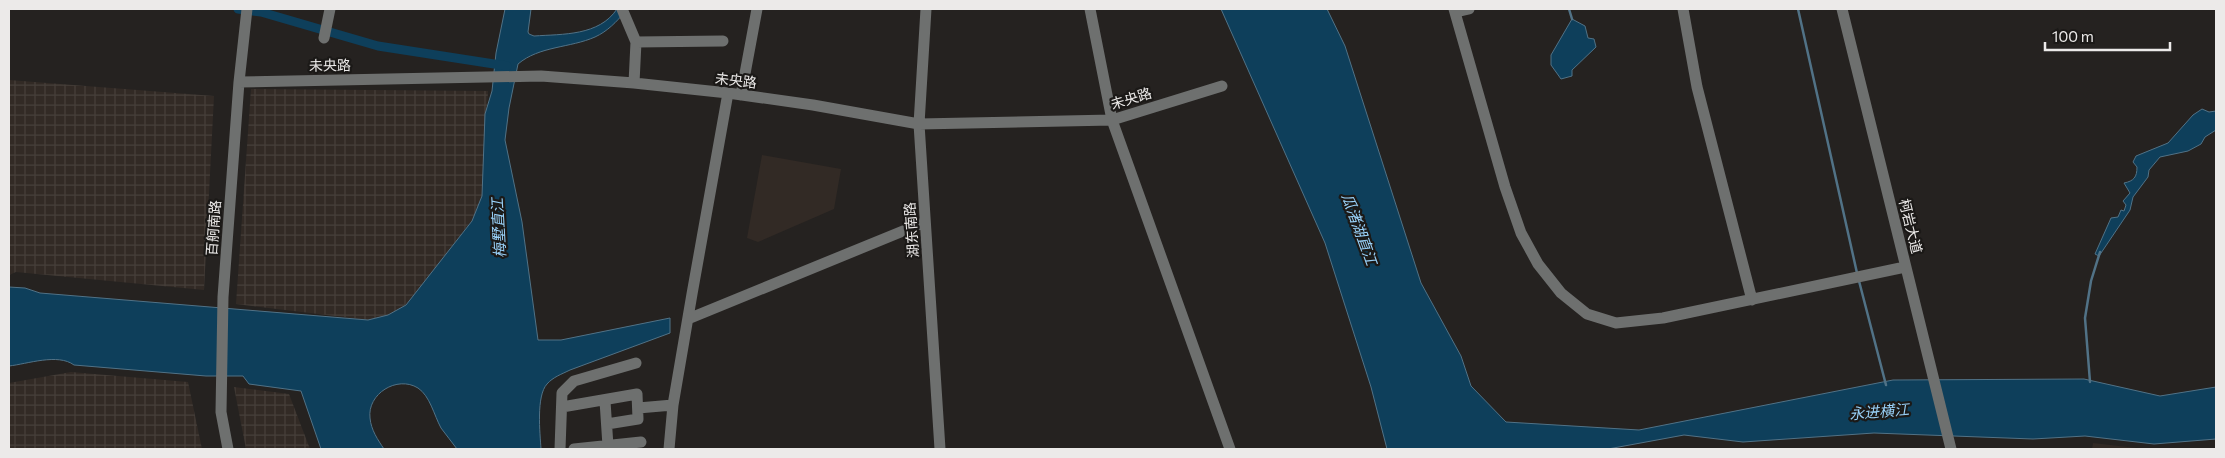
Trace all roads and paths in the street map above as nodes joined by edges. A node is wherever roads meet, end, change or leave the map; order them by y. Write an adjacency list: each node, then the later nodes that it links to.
1 (247, 9): 14 (street, 百舸南路)
2 (757, 9): 18 (street)
3 (926, 9): 20 (street, 湖东南路)
4 (1090, 9): 19 (street)
5 (1469, 9): 8 (street)
6 (1683, 9): 23 (street)
7 (1842, 9): 22 (street, 柯岩大道)
8 (1455, 10): 23 (street)
9 (623, 12): 13 (street)
10 (329, 13): 11 (street)
11 (324, 38)
12 (723, 41): 13 (street)
13 (636, 42): 15 (street)
14 (239, 82): 15 (street, 未央路); 33 (street, 百舸南路)
15 (634, 83): 17 (street, 未央路)
16 (1222, 86): 19 (street, 未央路)
17 (728, 94): 18 (street, 未央路); 24 (street)
18 (741, 95): 20 (street, 未央路)
19 (1112, 120): 20 (street, 未央路); 38 (street)
20 (919, 124): 21 (street, 湖东南路)
21 (925, 222): 24 (street); 37 (street, 湖东南路)
22 (1905, 267): 23 (street); 39 (street, 柯岩大道)
23 (1752, 300)
24 (688, 319): 27 (street)
25 (636, 363): 28 (street)
26 (605, 401): 28 (street); 29 (street); 30 (street)
27 (673, 405): 29 (street); 36 (street)
28 (562, 407): 34 (street)
29 (638, 408): 30 (street)
30 (606, 424): 32 (street)
31 (641, 442): 32 (street)
32 (608, 446): 35 (street)
33 (228, 449)
34 (560, 449)
35 (574, 449)
36 (669, 449)
37 (940, 449)
38 (1230, 449)
39 (1951, 449)

